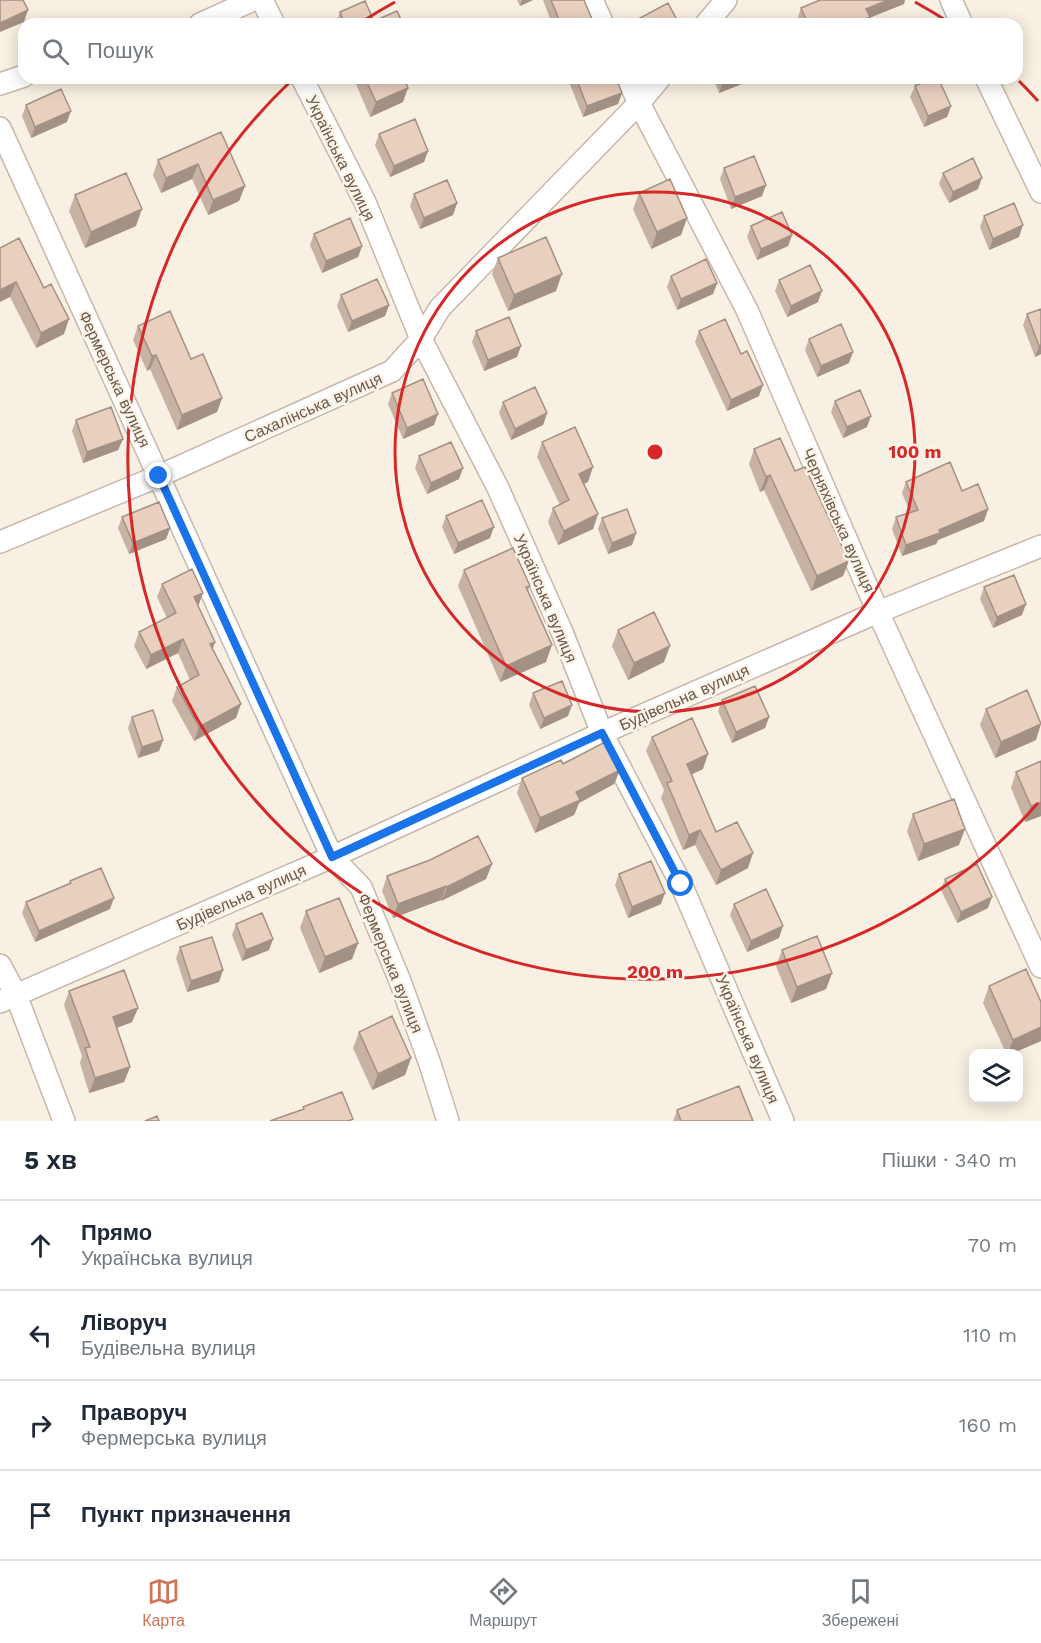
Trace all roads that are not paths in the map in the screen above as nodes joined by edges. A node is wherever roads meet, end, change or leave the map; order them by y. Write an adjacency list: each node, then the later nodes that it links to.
1 (253, 0): 6 (street)
2 (262, 0): 7 (street)
3 (592, 0): 8 (street)
4 (726, 0): 9 (street)
5 (951, 0): 10 (street)
6 (213, 18)
7 (271, 18)
8 (600, 18)
9 (711, 18)
10 (959, 18)
11 (18, 78): 12 (street)
12 (0, 84)
13 (305, 84): 20 (street, Українська вулиця)
14 (630, 84): 17 (street, Черняхівська вулиця)
15 (655, 84): 17 (street, Сахалінська вулиця)
16 (989, 84): 19 (street)
17 (639, 103): 20 (street, Сахалінська вулиця); 24 (street, Черняхівська вулиця)
18 (0, 128): 21 (street, Фермерська вулиця)
19 (1041, 192)
20 (421, 339): 21 (street, Сахалінська вулиця); 25 (street, Українська вулиця)
21 (159, 476): 22 (street, Сахалінська вулиця); 26 (street, Фермерська вулиця)
22 (0, 542)
23 (1041, 546): 24 (street, Будівельна вулиця)
24 (878, 612): 25 (street, Будівельна вулиця); 28 (street, Черняхівська вулиця)
25 (602, 733): 26 (street, Будівельна вулиця); 32 (street, Українська вулиця)
26 (332, 857): 29 (street, Будівельна вулиця); 31 (street, Фермерська вулиця)
27 (0, 965): 29 (street)
28 (1041, 967)
29 (8, 998): 30 (street)
30 (64, 1121)
31 (448, 1121)
32 (783, 1121)

